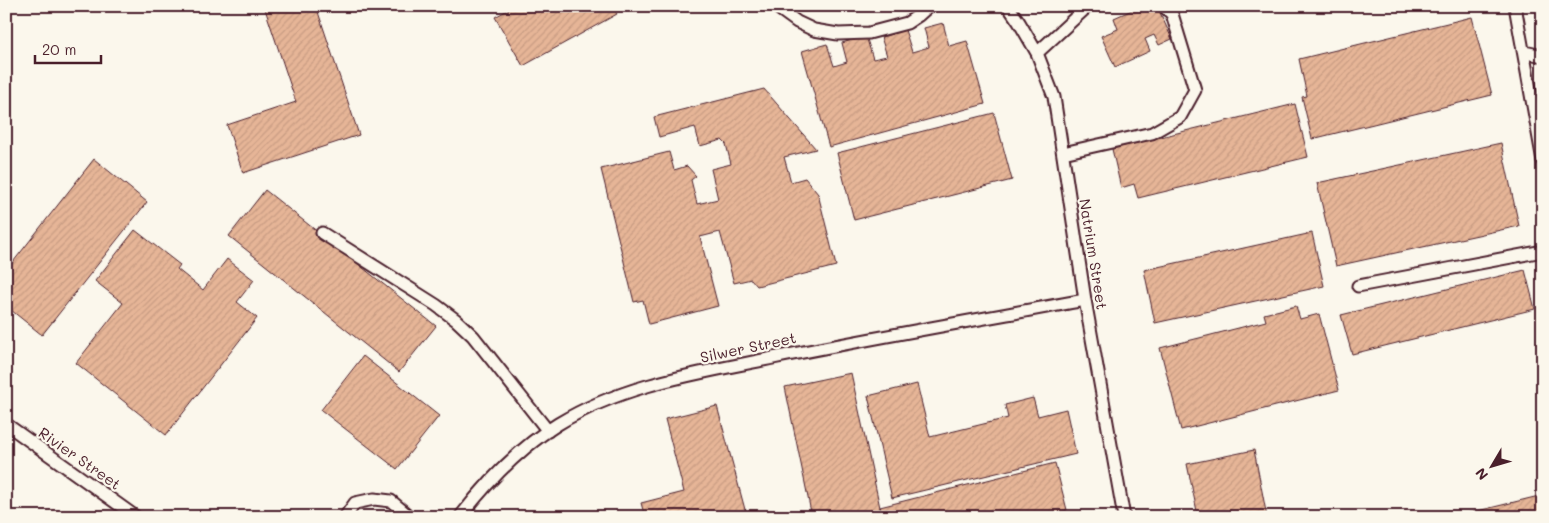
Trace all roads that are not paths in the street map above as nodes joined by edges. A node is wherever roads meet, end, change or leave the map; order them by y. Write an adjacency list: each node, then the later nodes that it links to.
1 (775, 6): 2 (lane)
2 (928, 6)
3 (1008, 6): 8 (lane, Natrium Street)
4 (1088, 6): 8 (lane)
5 (1163, 6): 10 (lane)
6 (1515, 6): 7 (lane)
7 (1524, 52): 9 (lane); 11 (lane)
8 (1037, 53): 10 (lane, Natrium Street)
9 (1543, 56)
10 (1063, 153): 15 (lane, Natrium Street)
11 (1543, 161)
12 (322, 233): 17 (lane)
13 (1543, 251): 14 (lane)
14 (1358, 286)
15 (1085, 300): 17 (lane, Silwer Street); 22 (lane, Natrium Street)
16 (6, 424): 18 (lane, Rivier Street)
17 (548, 431): 21 (lane, Silwer Street)
18 (136, 517)
19 (345, 517): 20 (lane)
20 (410, 517)
21 (460, 517)
22 (1124, 517)

